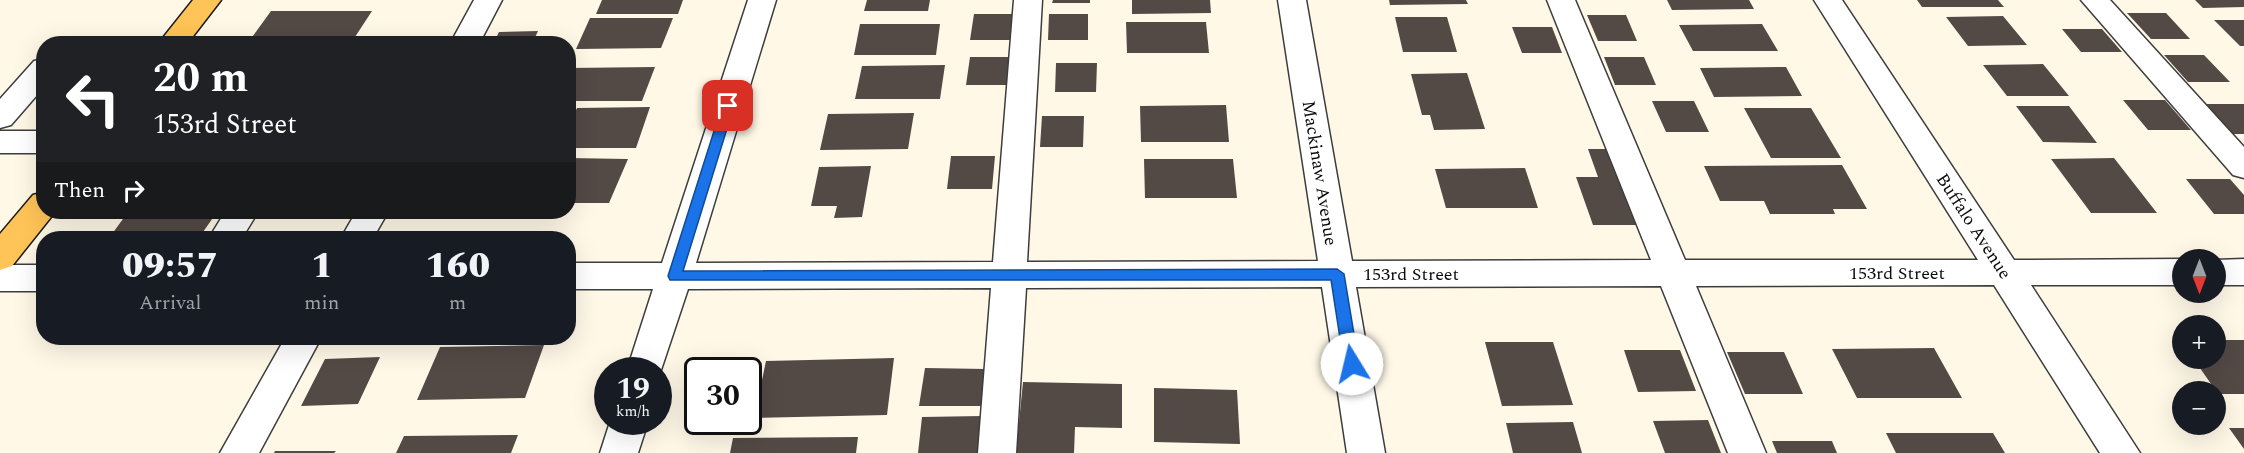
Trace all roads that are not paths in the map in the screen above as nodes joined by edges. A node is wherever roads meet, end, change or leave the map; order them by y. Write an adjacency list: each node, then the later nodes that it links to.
1 (207, 0): 9 (main road)
2 (488, 0): 10 (street)
3 (762, 0): 25 (street)
4 (1028, 0): 26 (street)
5 (1292, 0): 22 (street, Mackinaw Avenue)
6 (1561, 0): 23 (street)
7 (1828, 0): 21 (street, Buffalo Avenue)
8 (2095, 0): 15 (street)
9 (178, 36)
10 (468, 36)
11 (36, 77): 12 (street)
12 (0, 118)
13 (0, 142): 14 (street)
14 (36, 142)
15 (2244, 167)
16 (36, 213): 17 (main road)
17 (0, 256)
18 (2172, 272): 21 (street, 153rd Street)
19 (2226, 272): 20 (street)
20 (2244, 272)
21 (2004, 273): 23 (street, 153rd Street); 37 (street, Buffalo Avenue)
22 (1337, 274): 23 (street, 153rd Street); 26 (street, 153rd Street); 35 (street, Mackinaw Avenue)
23 (1674, 274): 36 (street)
24 (576, 276): 25 (street, 153rd Street)
25 (675, 276): 26 (street, 153rd Street); 30 (street)
26 (1010, 276): 34 (street)
27 (0, 278): 28 (street)
28 (36, 278)
29 (299, 345): 32 (street)
30 (649, 357)
31 (625, 435): 33 (street)
32 (239, 453)
33 (619, 453)
34 (997, 453)
35 (1366, 453)
36 (1747, 453)
37 (2121, 453)

